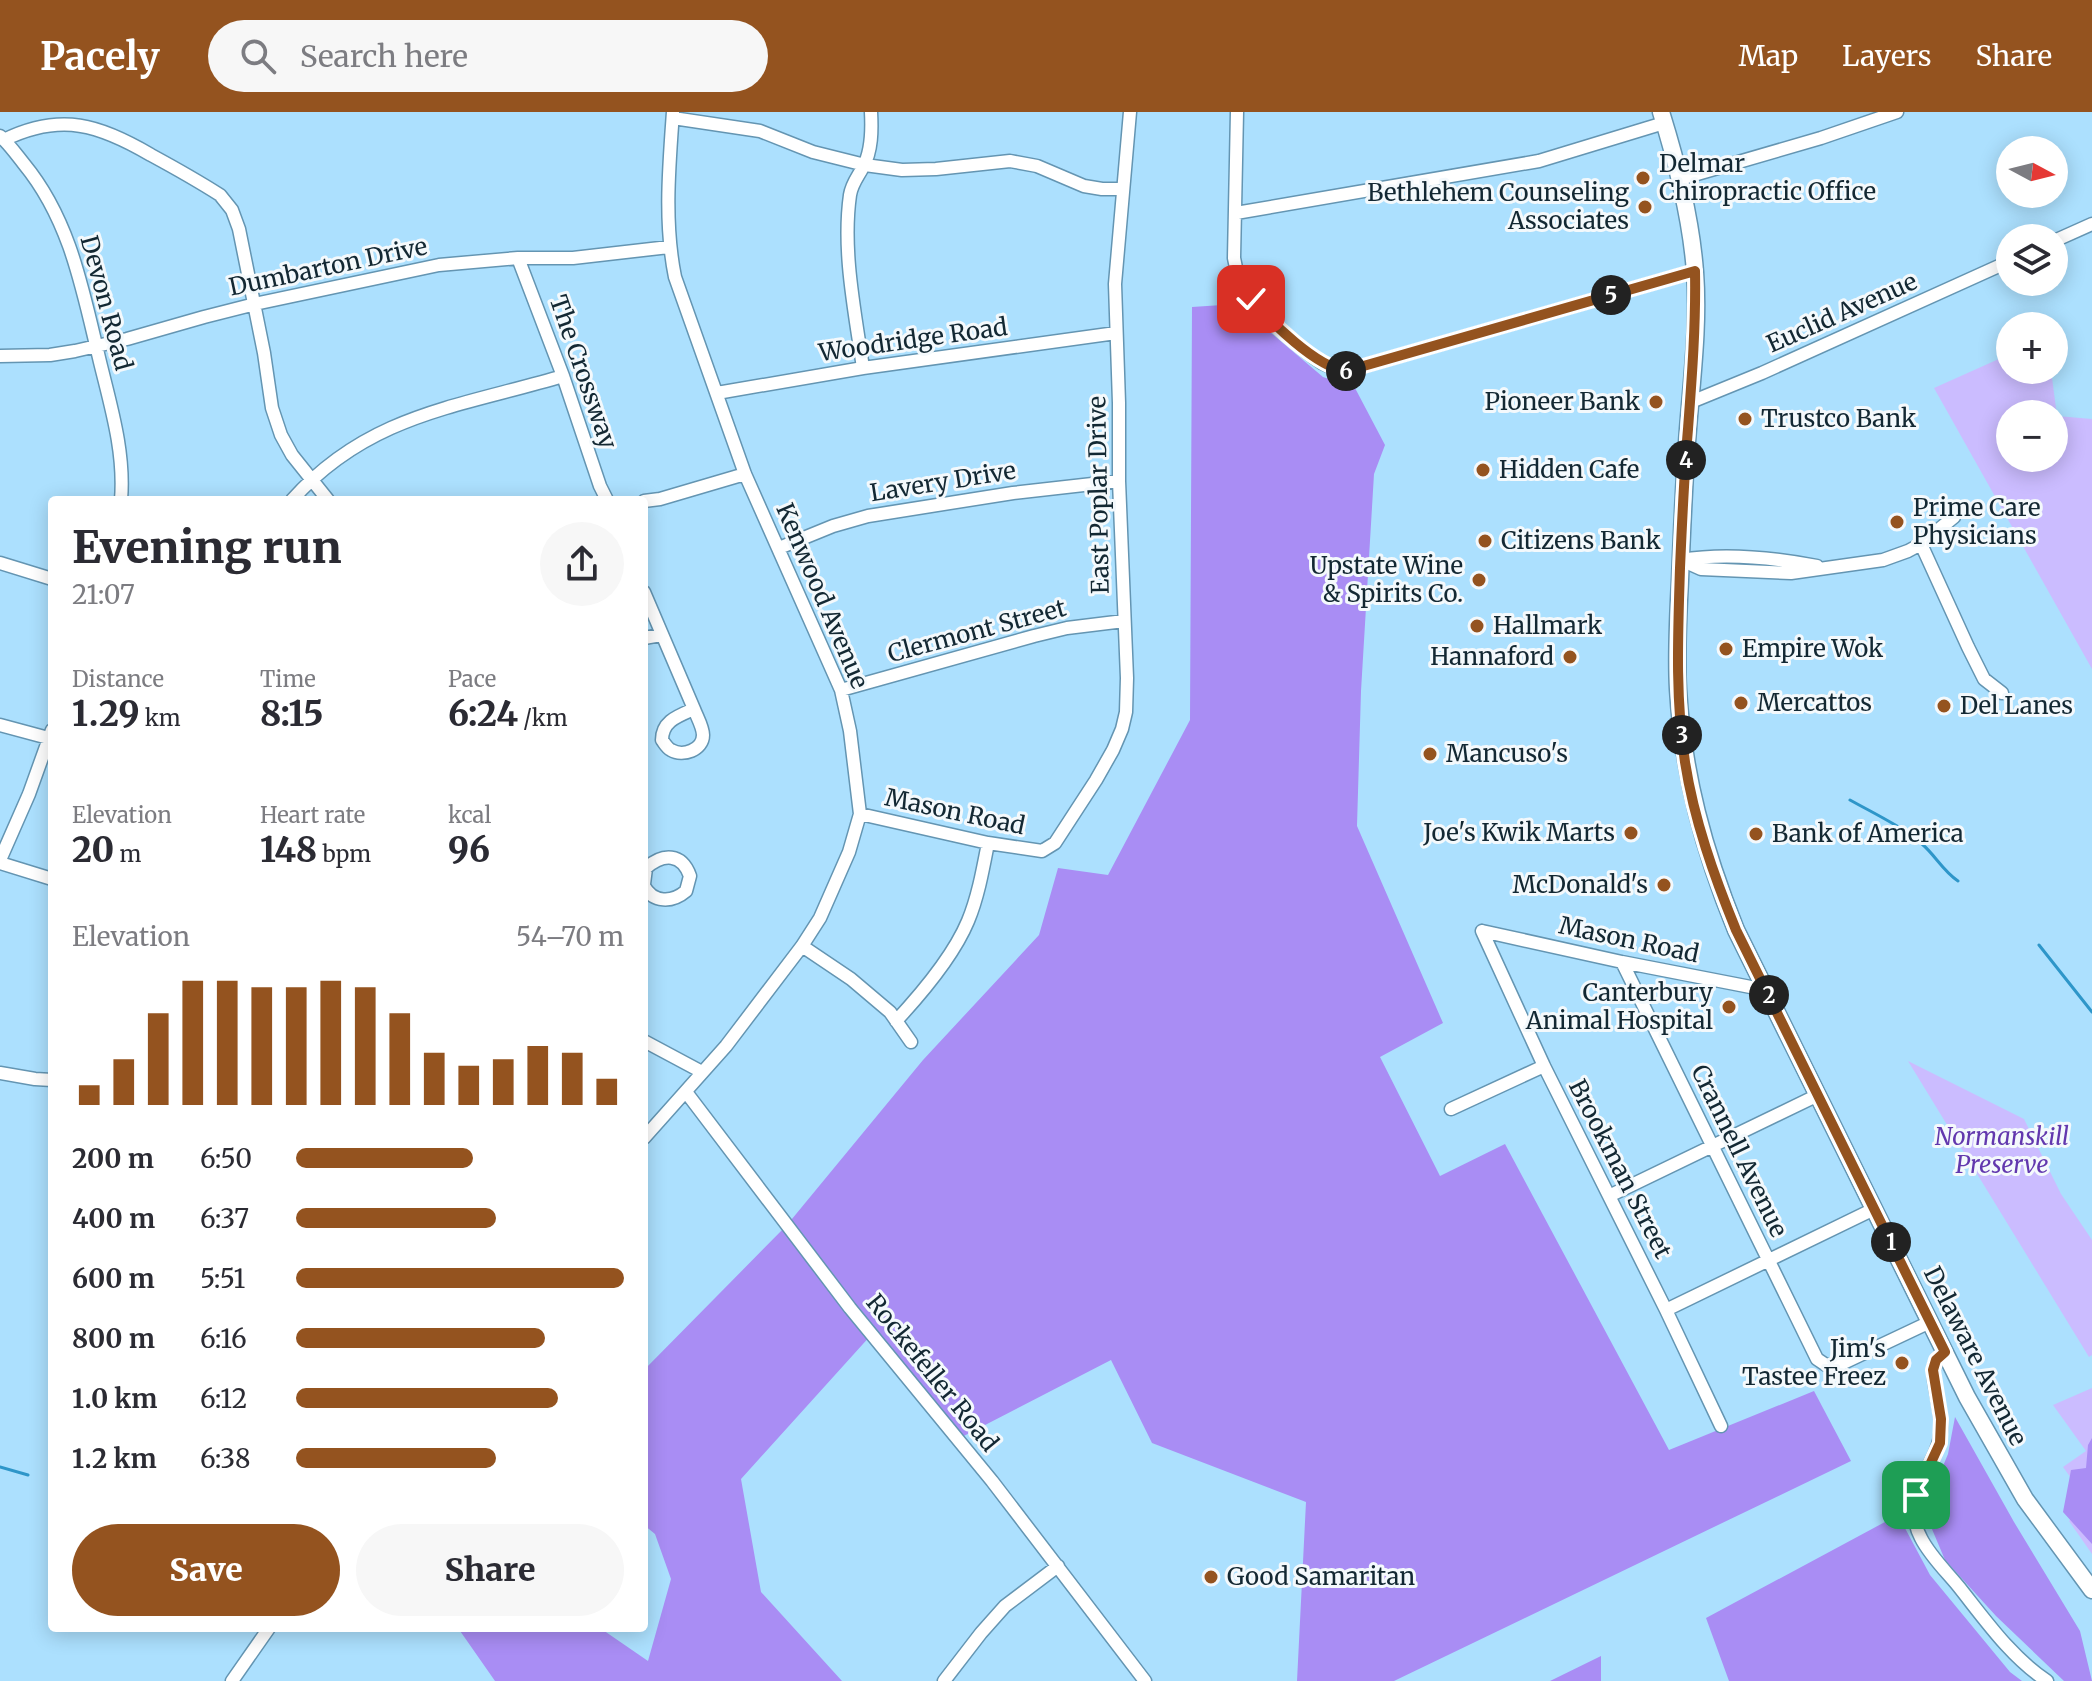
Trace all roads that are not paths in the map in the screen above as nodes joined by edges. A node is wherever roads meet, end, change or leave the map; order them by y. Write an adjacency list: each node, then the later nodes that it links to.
1 (871, 112): 8 (street)
2 (1130, 112): 10 (street, East Poplar Drive)
3 (1237, 112): 11 (street)
4 (1897, 112): 9 (street)
5 (673, 115): 8 (street); 14 (street, Kenwood Avenue)
6 (1662, 117): 9 (main road, Delaware Avenue); 11 (street)
7 (2, 138): 18 (street); 20 (street, Devon Road)
8 (865, 165): 10 (street); 22 (street)
9 (1680, 179): 17 (main road, Delaware Avenue)
10 (1123, 189): 19 (street, East Poplar Drive)
11 (1236, 213): 17 (street)
12 (2092, 224): 13 (street)
13 (2068, 235)
14 (669, 247): 15 (street, Dumbarton Drive); 24 (street, Kenwood Avenue)
15 (518, 258): 18 (street, Dumbarton Drive); 23 (street, The Crossway)
16 (1996, 267): 25 (street, Euclid Avenue)
17 (1695, 271): 25 (main road, Delaware Avenue)
18 (255, 304): 20 (street, Dumbarton Drive); 27 (street)
19 (1116, 333): 22 (street, Woodridge Road); 28 (street, East Poplar Drive)
20 (96, 346): 21 (street, Dumbarton Drive); 29 (street, Devon Road)
21 (0, 356)
22 (863, 368): 24 (street, Woodridge Road)
23 (563, 376): 27 (street); 32 (street, The Crossway)
24 (717, 393): 26 (street, Kenwood Avenue)
25 (1691, 402): 37 (main road, Delaware Avenue)
26 (745, 474): 33 (street); 36 (street, Kenwood Avenue)
27 (311, 480): 30 (street); 31 (street)
28 (1119, 481): 36 (street, Lavery Drive); 41 (street, East Poplar Drive)
29 (121, 496)
30 (296, 496)
31 (325, 496)
32 (605, 496)
33 (648, 500)
34 (1954, 517): 35 (street)
35 (1921, 544): 37 (street); 45 (street)
36 (779, 548): 44 (street, Kenwood Avenue)
37 (1681, 560): 60 (main road, Delaware Avenue)
38 (0, 563): 39 (street)
39 (48, 578)
40 (648, 602): 42 (street)
41 (1124, 621): 44 (street, Clermont Street); 52 (street, East Poplar Drive)
42 (661, 635): 43 (street); 46 (street)
43 (648, 637)
44 (841, 690): 50 (street, Kenwood Avenue)
45 (2002, 693)
46 (694, 709)
47 (0, 725): 48 (street)
48 (48, 735)
49 (48, 744): 53 (street)
50 (860, 814): 51 (street, Mason Road); 58 (street, Kenwood Avenue)
51 (988, 843): 52 (street, Mason Road); 61 (street)
52 (1042, 851)
53 (0, 862): 55 (street)
54 (648, 865): 56 (street)
55 (48, 878)
56 (648, 893)
57 (1482, 931): 59 (street, Mason Road); 64 (street, Brookman Street)
58 (802, 946): 61 (street); 65 (street, Kenwood Avenue)
59 (1622, 962): 60 (street, Mason Road); 72 (street, Crannell Avenue)
60 (1766, 990): 69 (main road, Delaware Avenue)
61 (896, 1021): 62 (street)
62 (911, 1042)
63 (648, 1043): 65 (street)
64 (1544, 1066): 70 (street); 73 (street, Brookman Street)
65 (702, 1072): 68 (street, Kenwood Avenue)
66 (0, 1073): 67 (street)
67 (48, 1080)
68 (686, 1092): 71 (street, Kenwood Avenue); 80 (street, Rockefeller Road)
69 (1818, 1095): 72 (street); 74 (main road, Delaware Avenue)
70 (1451, 1109)
71 (648, 1134)
72 (1713, 1147): 73 (street); 75 (street, Crannell Avenue)
73 (1609, 1196): 76 (street, Brookman Street)
74 (1874, 1209): 75 (street); 77 (main road, Delaware Avenue)
75 (1768, 1260): 76 (street); 77 (street, Crannell Avenue)
76 (1666, 1310): 79 (street, Brookman Street)
77 (1930, 1322): 78 (main road, Delaware Avenue)
78 (1945, 1352): 81 (main road, Delaware Avenue); 86 (street)
79 (1721, 1426)
80 (1058, 1566): 83 (street); 85 (street, Rockefeller Road)
81 (2092, 1590)
82 (266, 1632): 84 (street)
83 (950, 1679)
84 (232, 1681)
85 (1145, 1681)
86 (2047, 1681)

